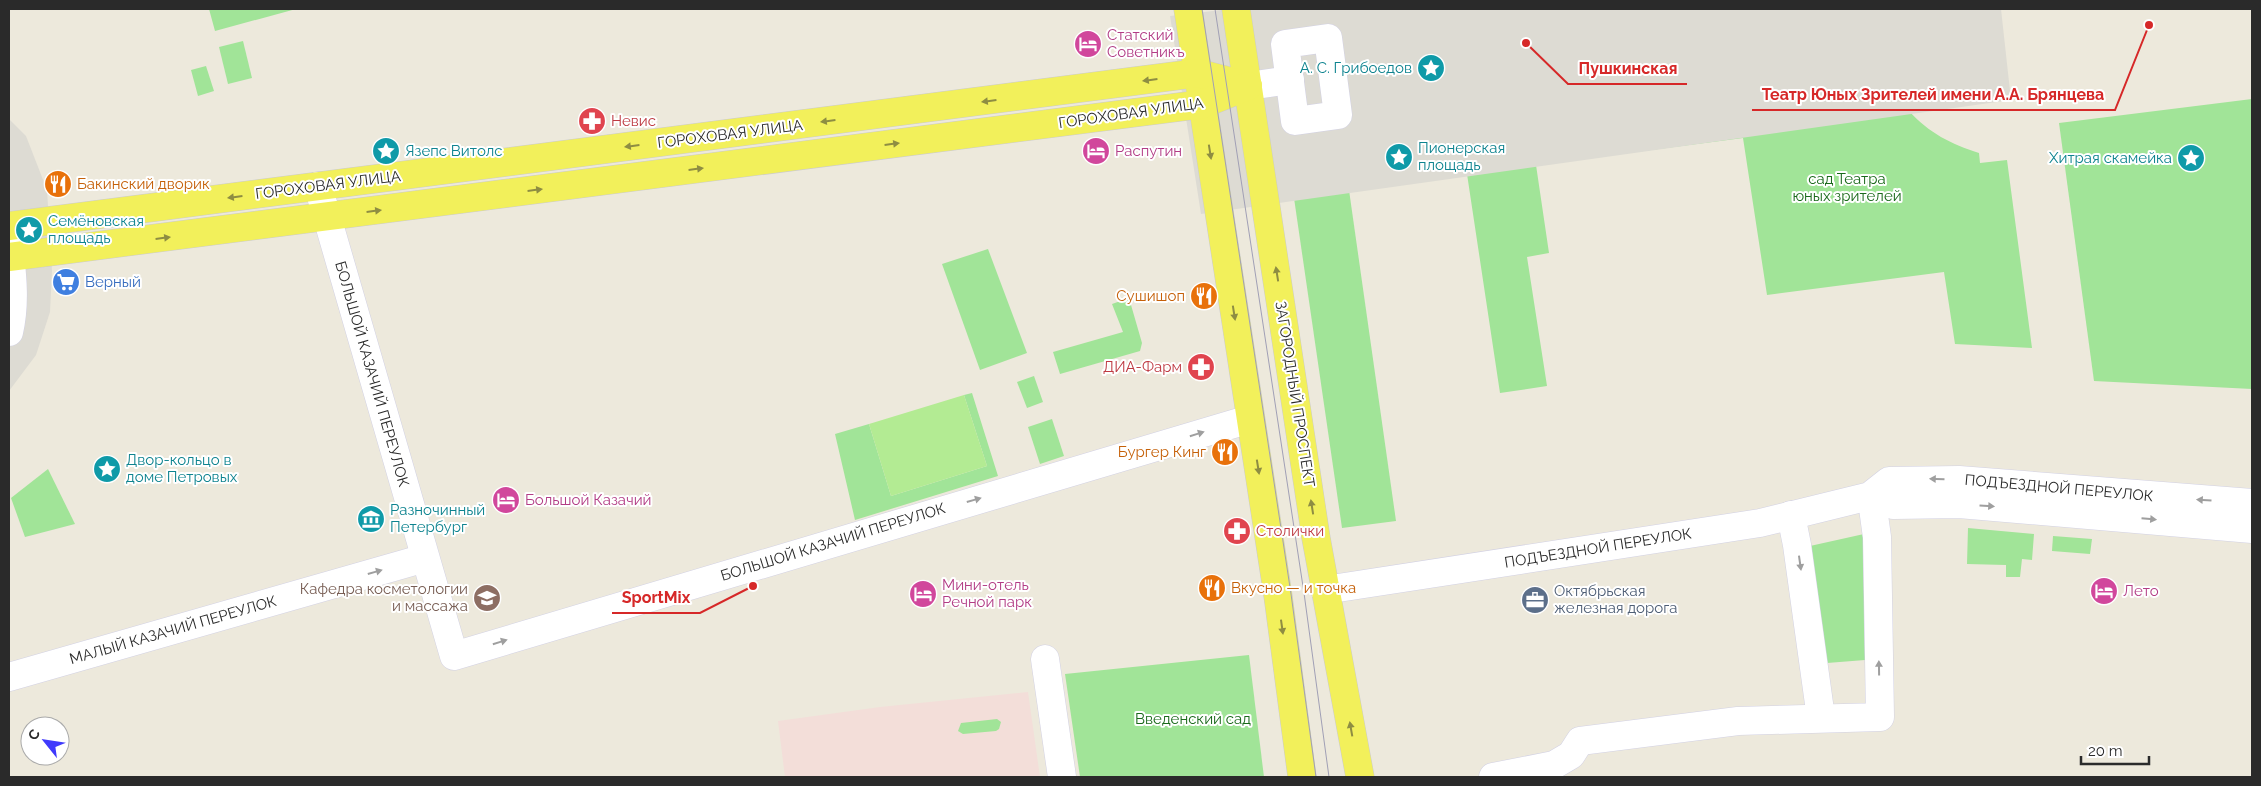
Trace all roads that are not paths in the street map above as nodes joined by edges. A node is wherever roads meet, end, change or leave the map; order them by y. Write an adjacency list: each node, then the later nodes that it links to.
1 (1188, 9): 3 (main road)
2 (1236, 9): 5 (main road, ЗАГОРОДНЫЙ ПРОСПЕКТ)
3 (1198, 74): 5 (main road, ГОРОХОВАЯ УЛИЦА); 6 (main road); 7 (main road, ГОРОХОВАЯ УЛИЦА, one-way to 7)
4 (1290, 80): 5 (street)
5 (1248, 86): 6 (main road, ГОРОХОВАЯ УЛИЦА); 18 (main road, ЗАГОРОДНЫЙ ПРОСПЕКТ, one-way to 5)
6 (1203, 104): 8 (main road, ГОРОХОВАЯ УЛИЦА, one-way to 6); 12 (main road, one-way to 12)
7 (318, 186): 8 (street, БОЛЬШОЙ КАЗАЧИЙ ПЕРЕУЛОК); 9 (main road, ГОРОХОВАЯ УЛИЦА, one-way to 9)
8 (326, 217): 10 (main road, ГОРОХОВАЯ УЛИЦА, one-way to 8); 17 (street, БОЛЬШОЙ КАЗАЧИЙ ПЕРЕУЛОК)
9 (9, 226)
10 (9, 252): 11 (street)
11 (9, 332)
12 (1250, 419): 17 (street, БОЛЬШОЙ КАЗАЧИЙ ПЕРЕУЛОК, one-way to 12); 23 (main road, one-way to 23)
13 (1871, 502): 14 (street, ПОДЪЕЗДНОЙ ПЕРЕУЛОК, one-way to 13); 15 (street, ПОДЪЕЗДНОЙ ПЕРЕУЛОК); 16 (street, ПОДЪЕЗДНОЙ ПЕРЕУЛОК, one-way to 16); 21 (street, one-way to 13)
14 (2252, 504)
15 (1792, 515): 18 (street, ПОДЪЕЗДНОЙ ПЕРЕУЛОК); 21 (street, one-way to 21)
16 (2252, 529)
17 (425, 558): 20 (street, МАЛЫЙ КАЗАЧИЙ ПЕРЕУЛОК, one-way to 17)
18 (1325, 590): 24 (main road, ЗАГОРОДНЫЙ ПРОСПЕКТ, one-way to 18)
19 (1045, 659): 22 (street)
20 (9, 677)
21 (1821, 718): 25 (street)
22 (1062, 777)
23 (1302, 777)
24 (1360, 777)
25 (1493, 777)

